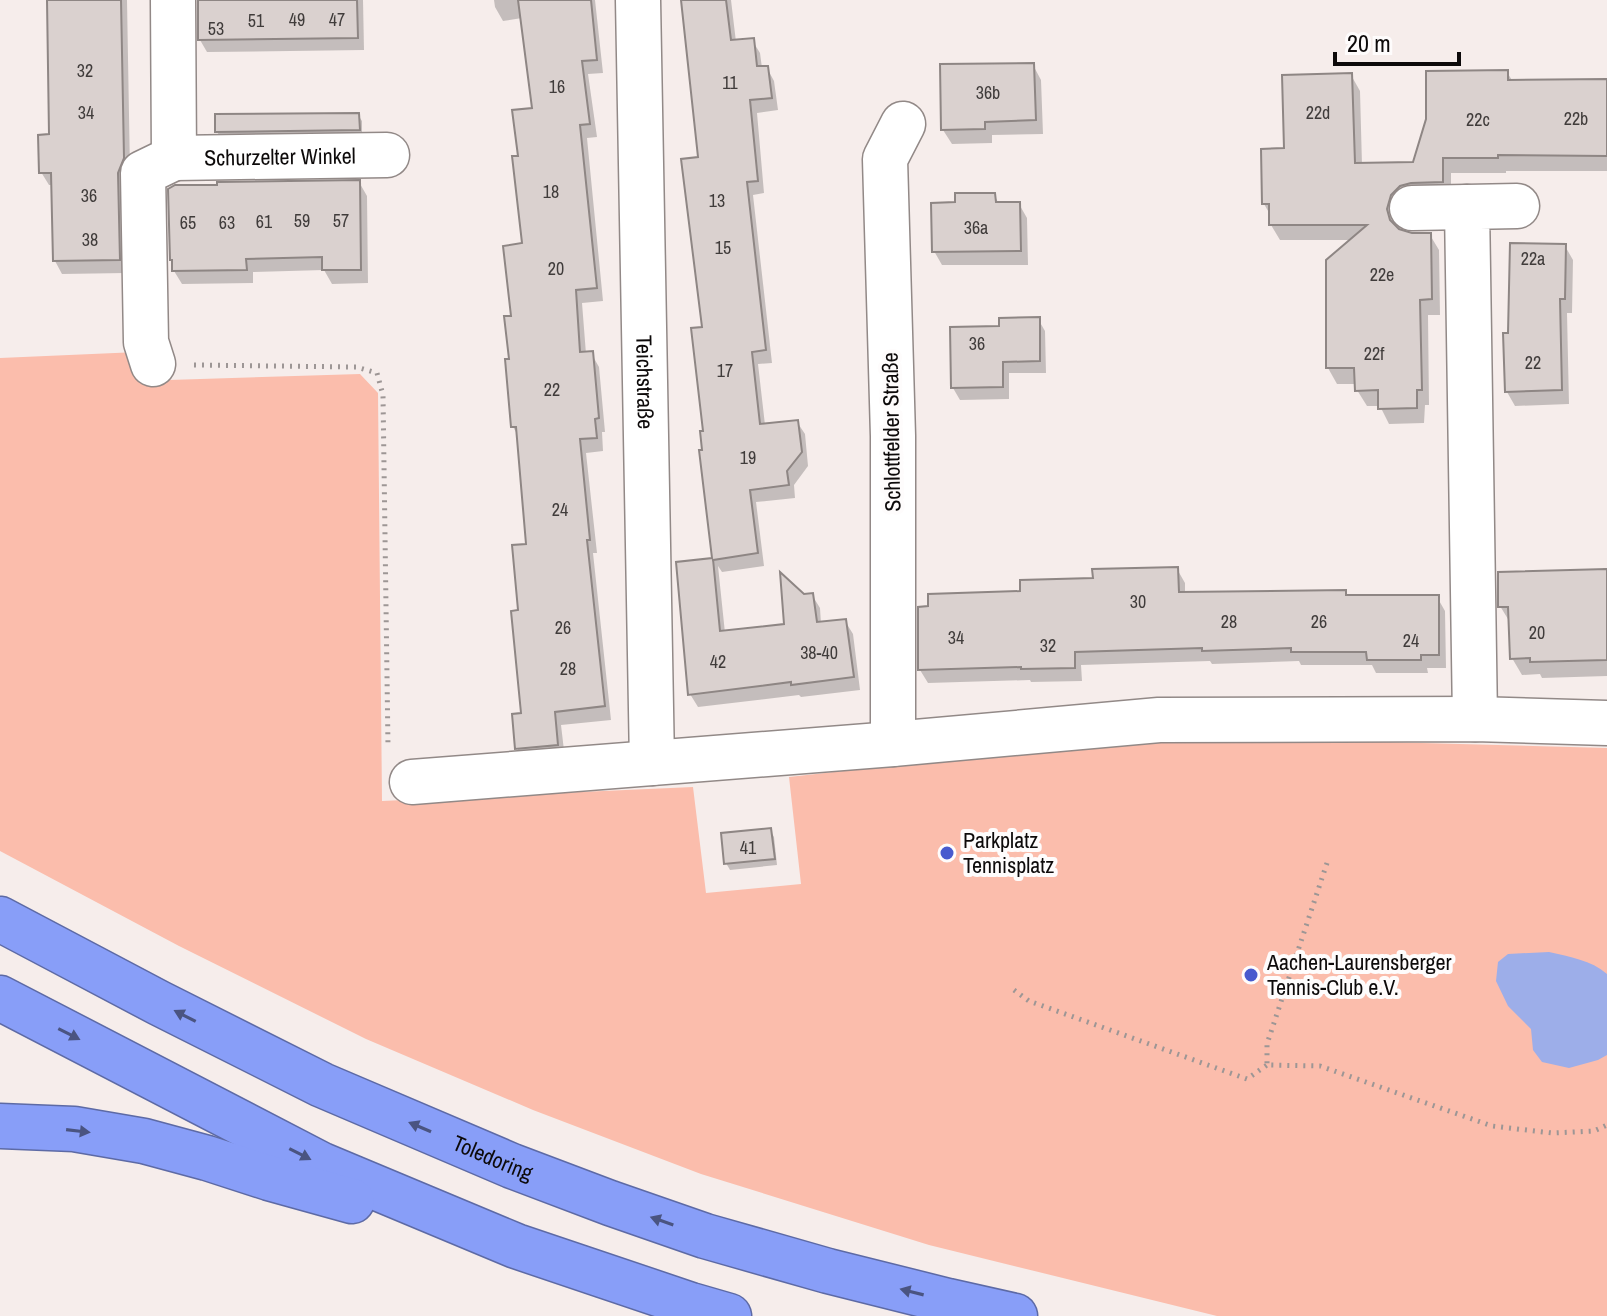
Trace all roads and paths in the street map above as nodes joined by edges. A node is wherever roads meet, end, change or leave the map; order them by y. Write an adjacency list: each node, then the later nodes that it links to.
1 (173, 0): 5 (street, Schurzelter Winkel)
2 (638, 0): 13 (street, Teichstraße)
3 (903, 124): 12 (street, Schlottfelder Straße)
4 (387, 155): 5 (street, Schurzelter Winkel)
5 (174, 158): 9 (street, Schurzelter Winkel)
6 (1517, 206): 7 (street)
7 (1467, 207): 8 (street); 10 (street)
8 (1412, 208)
9 (153, 364): 14 (path)
10 (1475, 719): 11 (street); 12 (street)
11 (1607, 723)
12 (893, 744): 13 (street)
13 (652, 763): 14 (street)
14 (412, 782)
15 (1327, 863): 19 (path)
16 (0, 919): 24 (highway, Toledoring, one-way to 16)
17 (1014, 990): 19 (path)
18 (0, 998): 22 (highway, one-way to 22)
19 (1267, 1065): 20 (path)
20 (1607, 1125)
21 (0, 1126): 22 (highway, one-way to 22)
22 (516, 1246): 23 (highway)
23 (729, 1316)
24 (1015, 1316)

